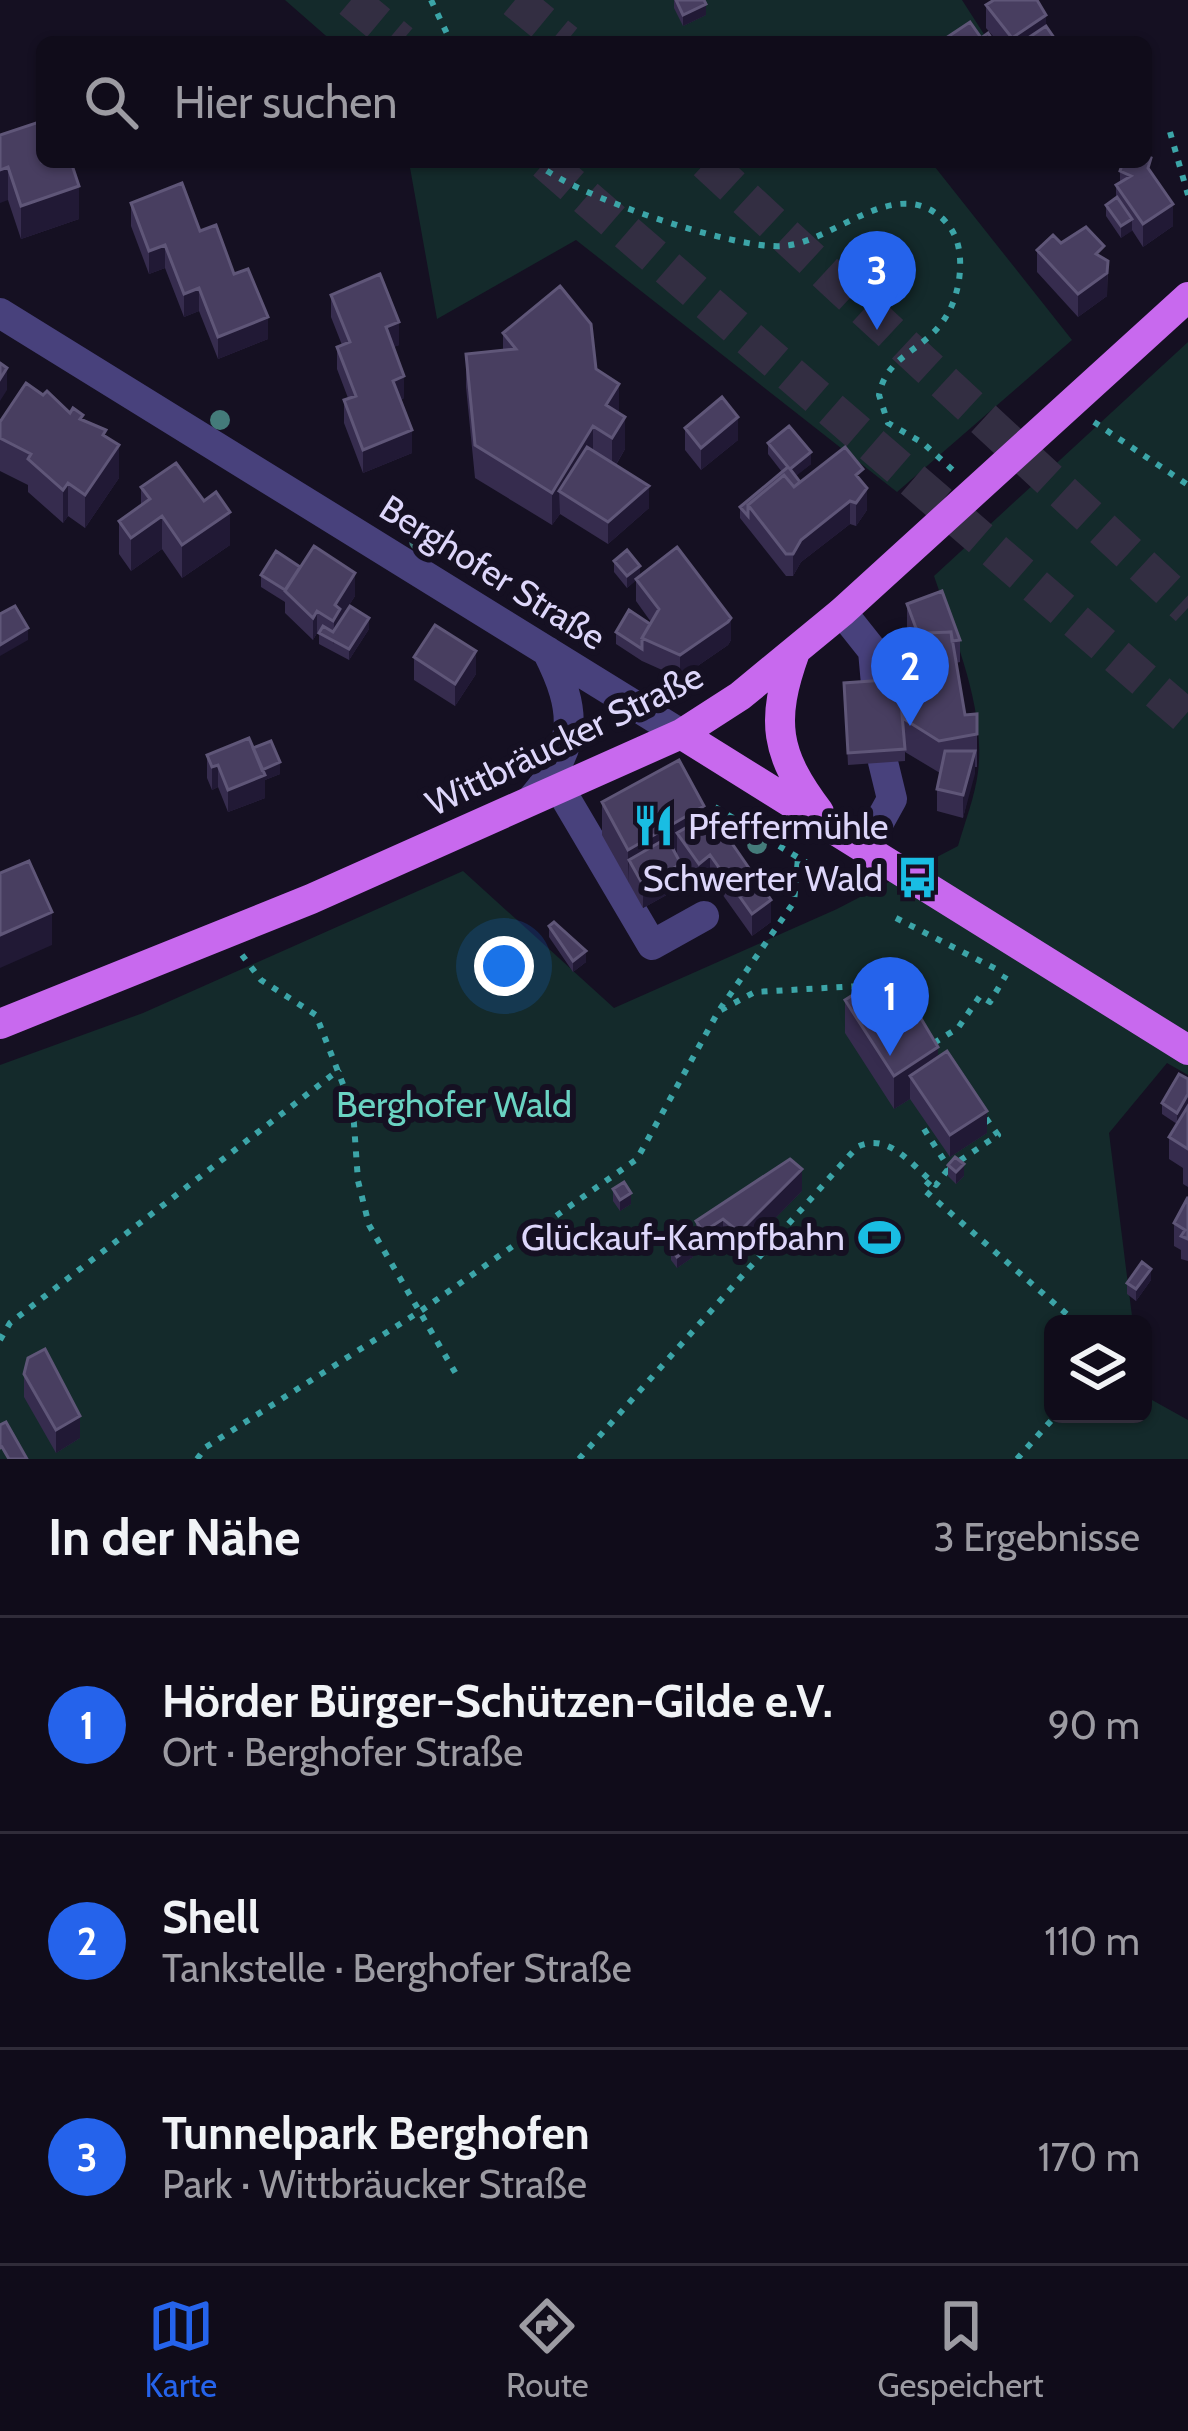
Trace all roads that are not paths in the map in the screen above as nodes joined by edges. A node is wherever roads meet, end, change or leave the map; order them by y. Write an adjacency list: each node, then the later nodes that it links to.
1 (1188, 298): 3 (main road, Wittbräucker Straße)
2 (0, 314): 4 (street, Berghofer Straße)
3 (842, 612): 5 (main road, Wittbräucker Straße); 10 (street)
4 (548, 652): 6 (street, Berghofer Straße); 8 (street)
5 (795, 652): 6 (main road, Wittbräucker Straße); 9 (main road)
6 (681, 734): 7 (main road, Wittbräucker Straße); 9 (main road, Berghofer Straße)
7 (560, 789): 8 (main road, Wittbräucker Straße); 11 (street)
8 (530, 802): 12 (main road, Wittbräucker Straße)
9 (825, 820): 10 (main road, Berghofer Straße)
10 (866, 846): 13 (main road, Berghofer Straße)
11 (704, 916)
12 (0, 1024)
13 (1188, 1050)

